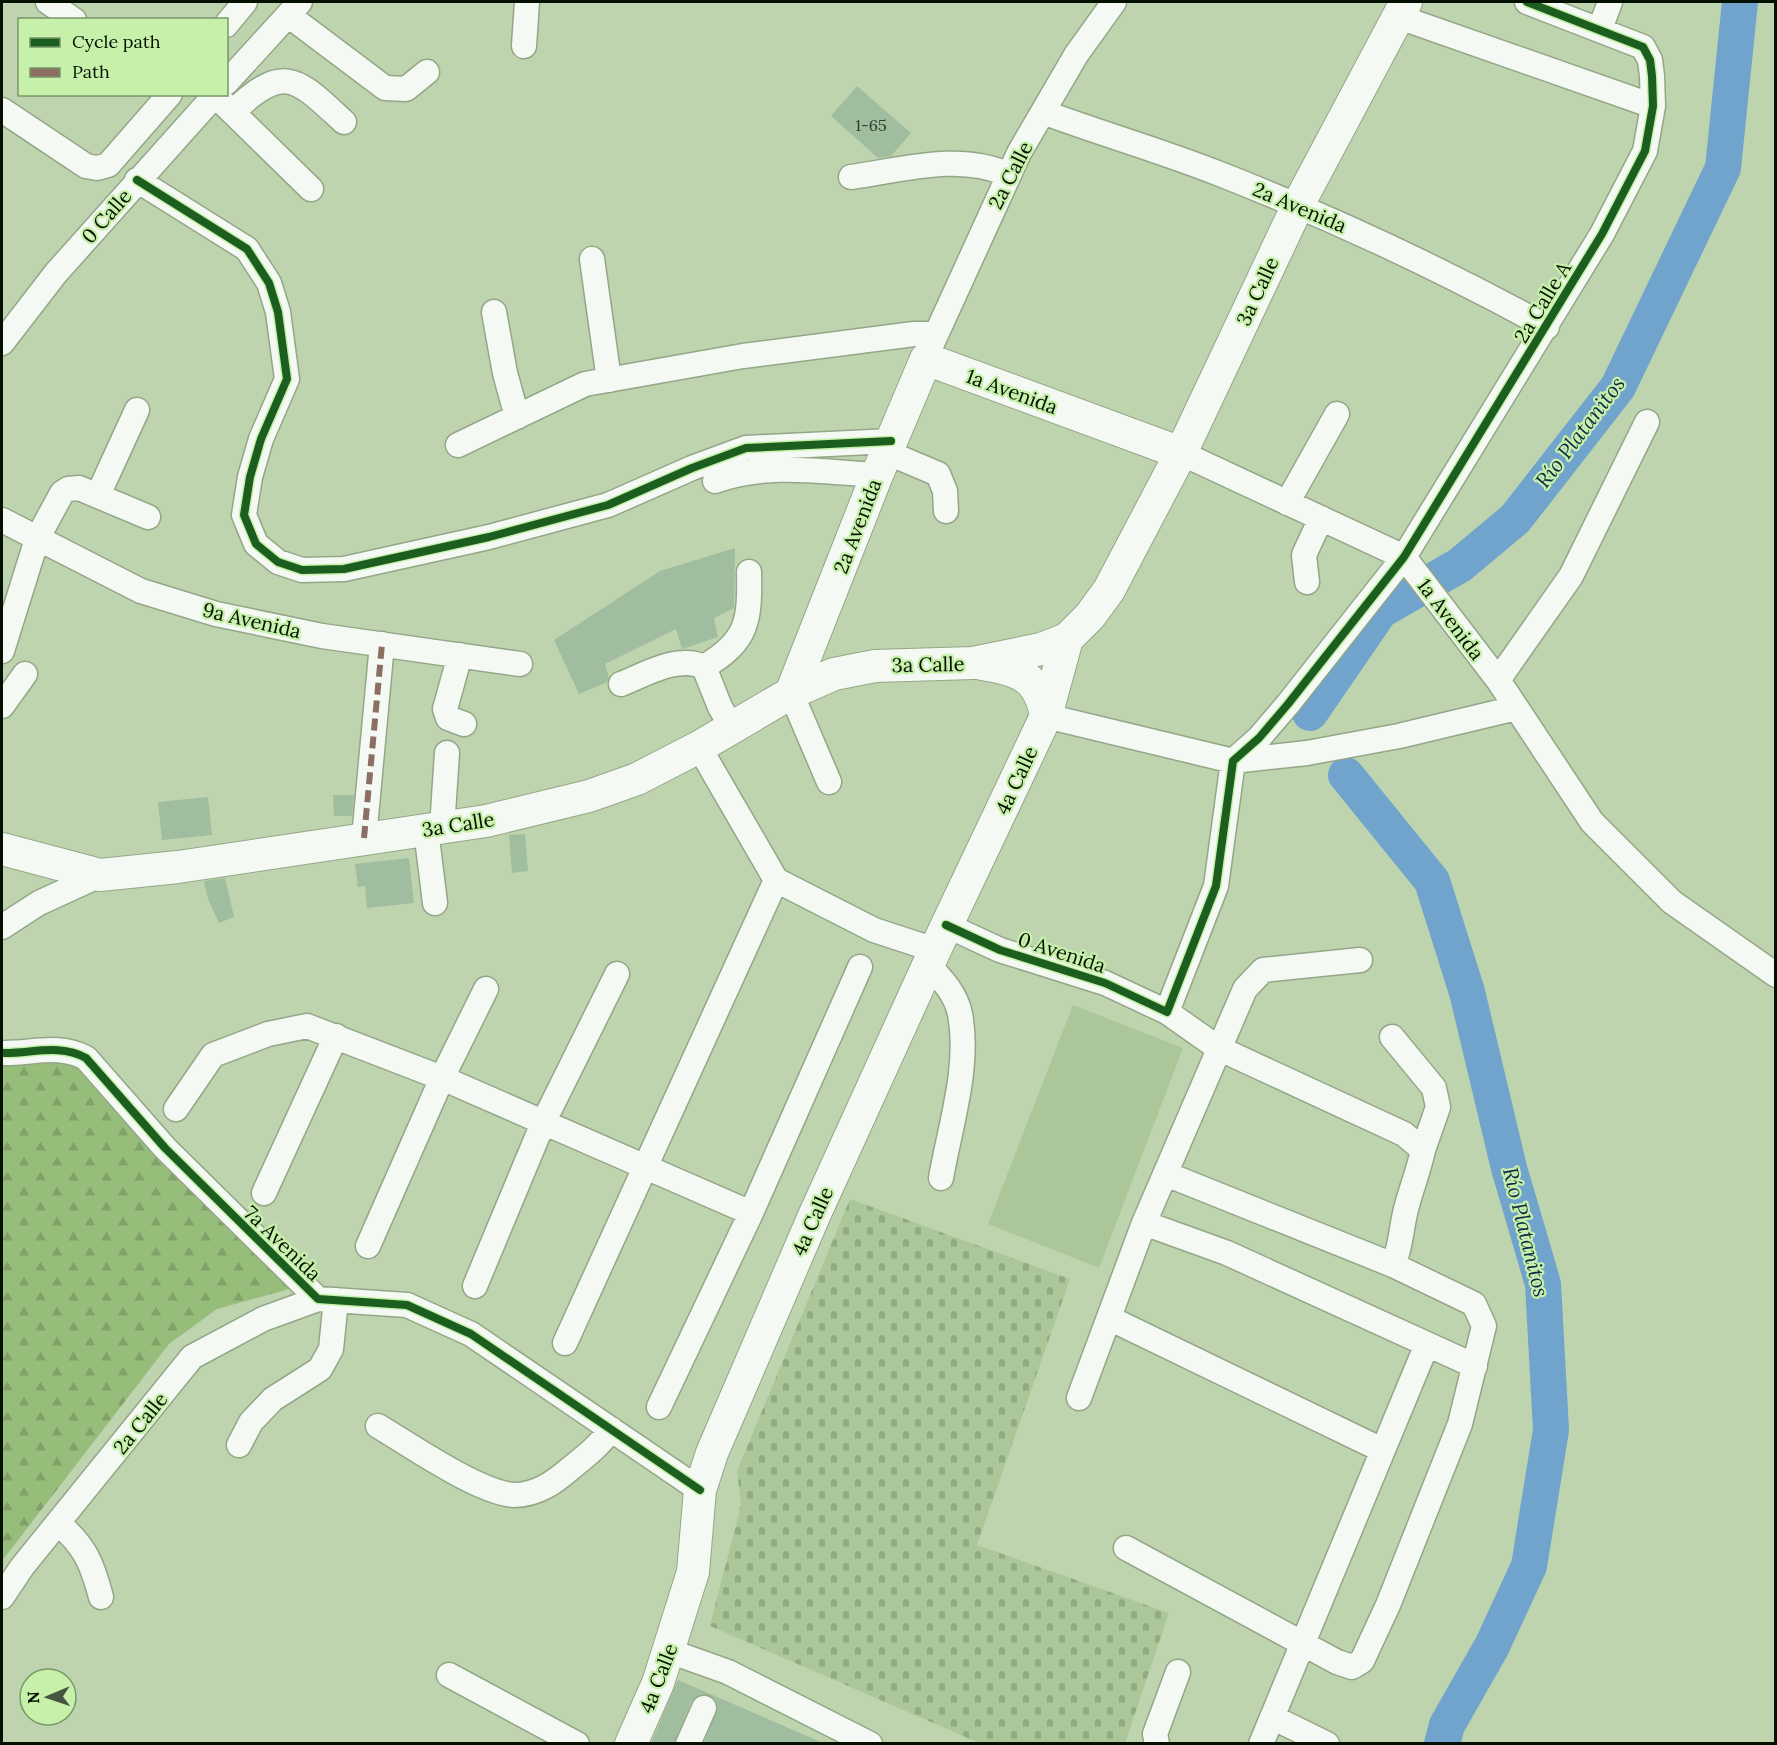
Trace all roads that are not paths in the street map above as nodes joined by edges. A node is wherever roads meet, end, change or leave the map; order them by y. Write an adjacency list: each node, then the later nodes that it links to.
1 (48, 2): 9 (street)
2 (245, 2): 10 (street)
3 (527, 2): 12 (street)
4 (1114, 2): 21 (street, 2a Calle)
5 (1527, 2): 11 (street)
6 (1610, 2): 11 (street)
7 (294, 8): 13 (street); 14 (street, 0 Calle)
8 (1402, 9): 18 (street); 27 (main road, 3a Calle)
9 (71, 18)
10 (228, 23)
11 (1600, 29): 18 (street, 2a Calle A)
12 (524, 46)
13 (428, 72)
14 (228, 81)
15 (168, 96): 19 (street)
16 (214, 96): 25 (street, 0 Calle)
17 (222, 96): 20 (street)
18 (1653, 106): 30 (street, 2a Calle A)
19 (2, 110)
20 (233, 112): 22 (street); 26 (street)
21 (1043, 112): 23 (street, 2a Calle); 27 (street, 2a Avenida)
22 (344, 122)
23 (1008, 175): 24 (street); 32 (street, 2a Calle)
24 (851, 177)
25 (137, 180): 31 (street, 0 Calle); 40 (street)
26 (311, 189)
27 (1298, 206): 30 (street, 2a Avenida); 39 (main road, 3a Calle)
28 (592, 259): 33 (street)
29 (494, 312): 36 (street)
30 (1547, 327): 49 (street, 2a Calle A)
31 (2, 343)
32 (930, 347): 33 (street); 39 (main road, 1a Avenida); 40 (main road, 2a Avenida)
33 (609, 380): 36 (street)
34 (137, 410): 42 (street)
35 (1337, 414): 43 (street)
36 (517, 417): 38 (street)
37 (1647, 422): 60 (street)
38 (458, 445)
39 (1181, 453): 43 (street, 1a Avenida); 52 (main road, 3a Calle)
40 (885, 456): 41 (street); 44 (street); 62 (main road, 2a Avenida)
41 (715, 481)
42 (98, 495): 45 (street); 48 (street)
43 (1287, 503): 46 (street, 1a Avenida)
44 (946, 511)
45 (148, 517)
46 (1321, 518): 49 (street, 1a Avenida); 51 (street)
47 (2, 520): 48 (street, 9a Avenida)
48 (37, 539): 53 (street, 9a Avenida); 54 (street)
49 (1406, 560): 60 (street, 1a Avenida); 70 (street, 2a Calle A)
50 (749, 572): 58 (street)
51 (1307, 582)
52 (1067, 639): 56 (main road, 3a Calle); 65 (main road, 4a Calle)
53 (382, 644): 55 (street, 9a Avenida); 73 (street)
54 (2, 651)
55 (460, 655): 57 (street, 9a Avenida); 66 (street)
56 (973, 663): 62 (main road, 3a Calle); 65 (main road)
57 (520, 664)
58 (704, 667): 61 (street); 67 (street)
59 (25, 674): 63 (street)
60 (1498, 680): 64 (street, 1a Avenida)
61 (621, 684)
62 (791, 693): 67 (main road, 3a Calle); 71 (street)
63 (2, 706)
64 (1516, 708): 70 (street); 83 (street, 1a Avenida)
65 (1046, 716): 70 (street); 79 (main road, 4a Calle)
66 (464, 724)
67 (732, 728): 68 (main road, 3a Calle)
68 (699, 747): 72 (main road, 3a Calle); 76 (street)
69 (447, 753): 72 (street)
70 (1233, 761): 85 (street)
71 (829, 782)
72 (434, 829): 73 (main road, 3a Calle); 77 (street)
73 (364, 838): 75 (main road, 3a Calle)
74 (2, 849): 75 (main road, 3a Calle)
75 (99, 874): 78 (street)
76 (776, 880): 79 (street, 0 Avenida); 94 (street)
77 (435, 903)
78 (2, 927)
79 (936, 947): 85 (street, 0 Avenida); 96 (street); 114 (main road, 4a Calle)
80 (1360, 960): 88 (street)
81 (860, 967): 98 (street)
82 (617, 974): 92 (street)
83 (1776, 975)
84 (486, 988): 90 (street)
85 (1167, 1012): 88 (street, 0 Avenida)
86 (336, 1036): 90 (street); 91 (street); 97 (street)
87 (1392, 1037): 93 (street)
88 (1218, 1048): 93 (street, 0 Avenida); 95 (street)
89 (2, 1053): 103 (street, 7a Avenida)
90 (442, 1078): 92 (street); 100 (street)
91 (176, 1109)
92 (543, 1123): 94 (street); 102 (street)
93 (1424, 1150): 101 (street)
94 (645, 1165): 98 (street); 105 (street)
95 (1166, 1174): 99 (street); 101 (street)
96 (941, 1178)
97 (264, 1193)
98 (751, 1213): 109 (street)
99 (1144, 1223): 104 (street); 106 (street)
100 (368, 1246)
101 (1393, 1265): 107 (street)
102 (475, 1286)
103 (327, 1300): 111 (street, 7a Avenida); 112 (street); 115 (street, 2a Calle)
104 (1109, 1318): 108 (street); 113 (street)
105 (565, 1342)
106 (1427, 1344): 107 (street); 113 (street)
107 (1475, 1366): 119 (street)
108 (1079, 1398)
109 (659, 1407)
110 (378, 1426): 111 (street)
111 (611, 1429): 114 (street, 7a Avenida)
112 (238, 1445)
113 (1382, 1449): 119 (street)
114 (700, 1490): 120 (main road, 4a Calle)
115 (58, 1523): 117 (street, 2a Calle); 118 (street)
116 (1126, 1548): 119 (street)
117 (2, 1597)
118 (101, 1597)
119 (1302, 1643): 124 (street)
120 (669, 1651): 126 (main road, 4a Calle); 128 (street)
121 (1178, 1672): 129 (street)
122 (449, 1675): 125 (street)
123 (704, 1707): 127 (street)
124 (1272, 1717): 130 (street); 131 (street)
125 (577, 1743)
126 (631, 1743)
127 (688, 1743)
128 (870, 1743)
129 (1157, 1743)
130 (1261, 1743)
131 (1328, 1743)

